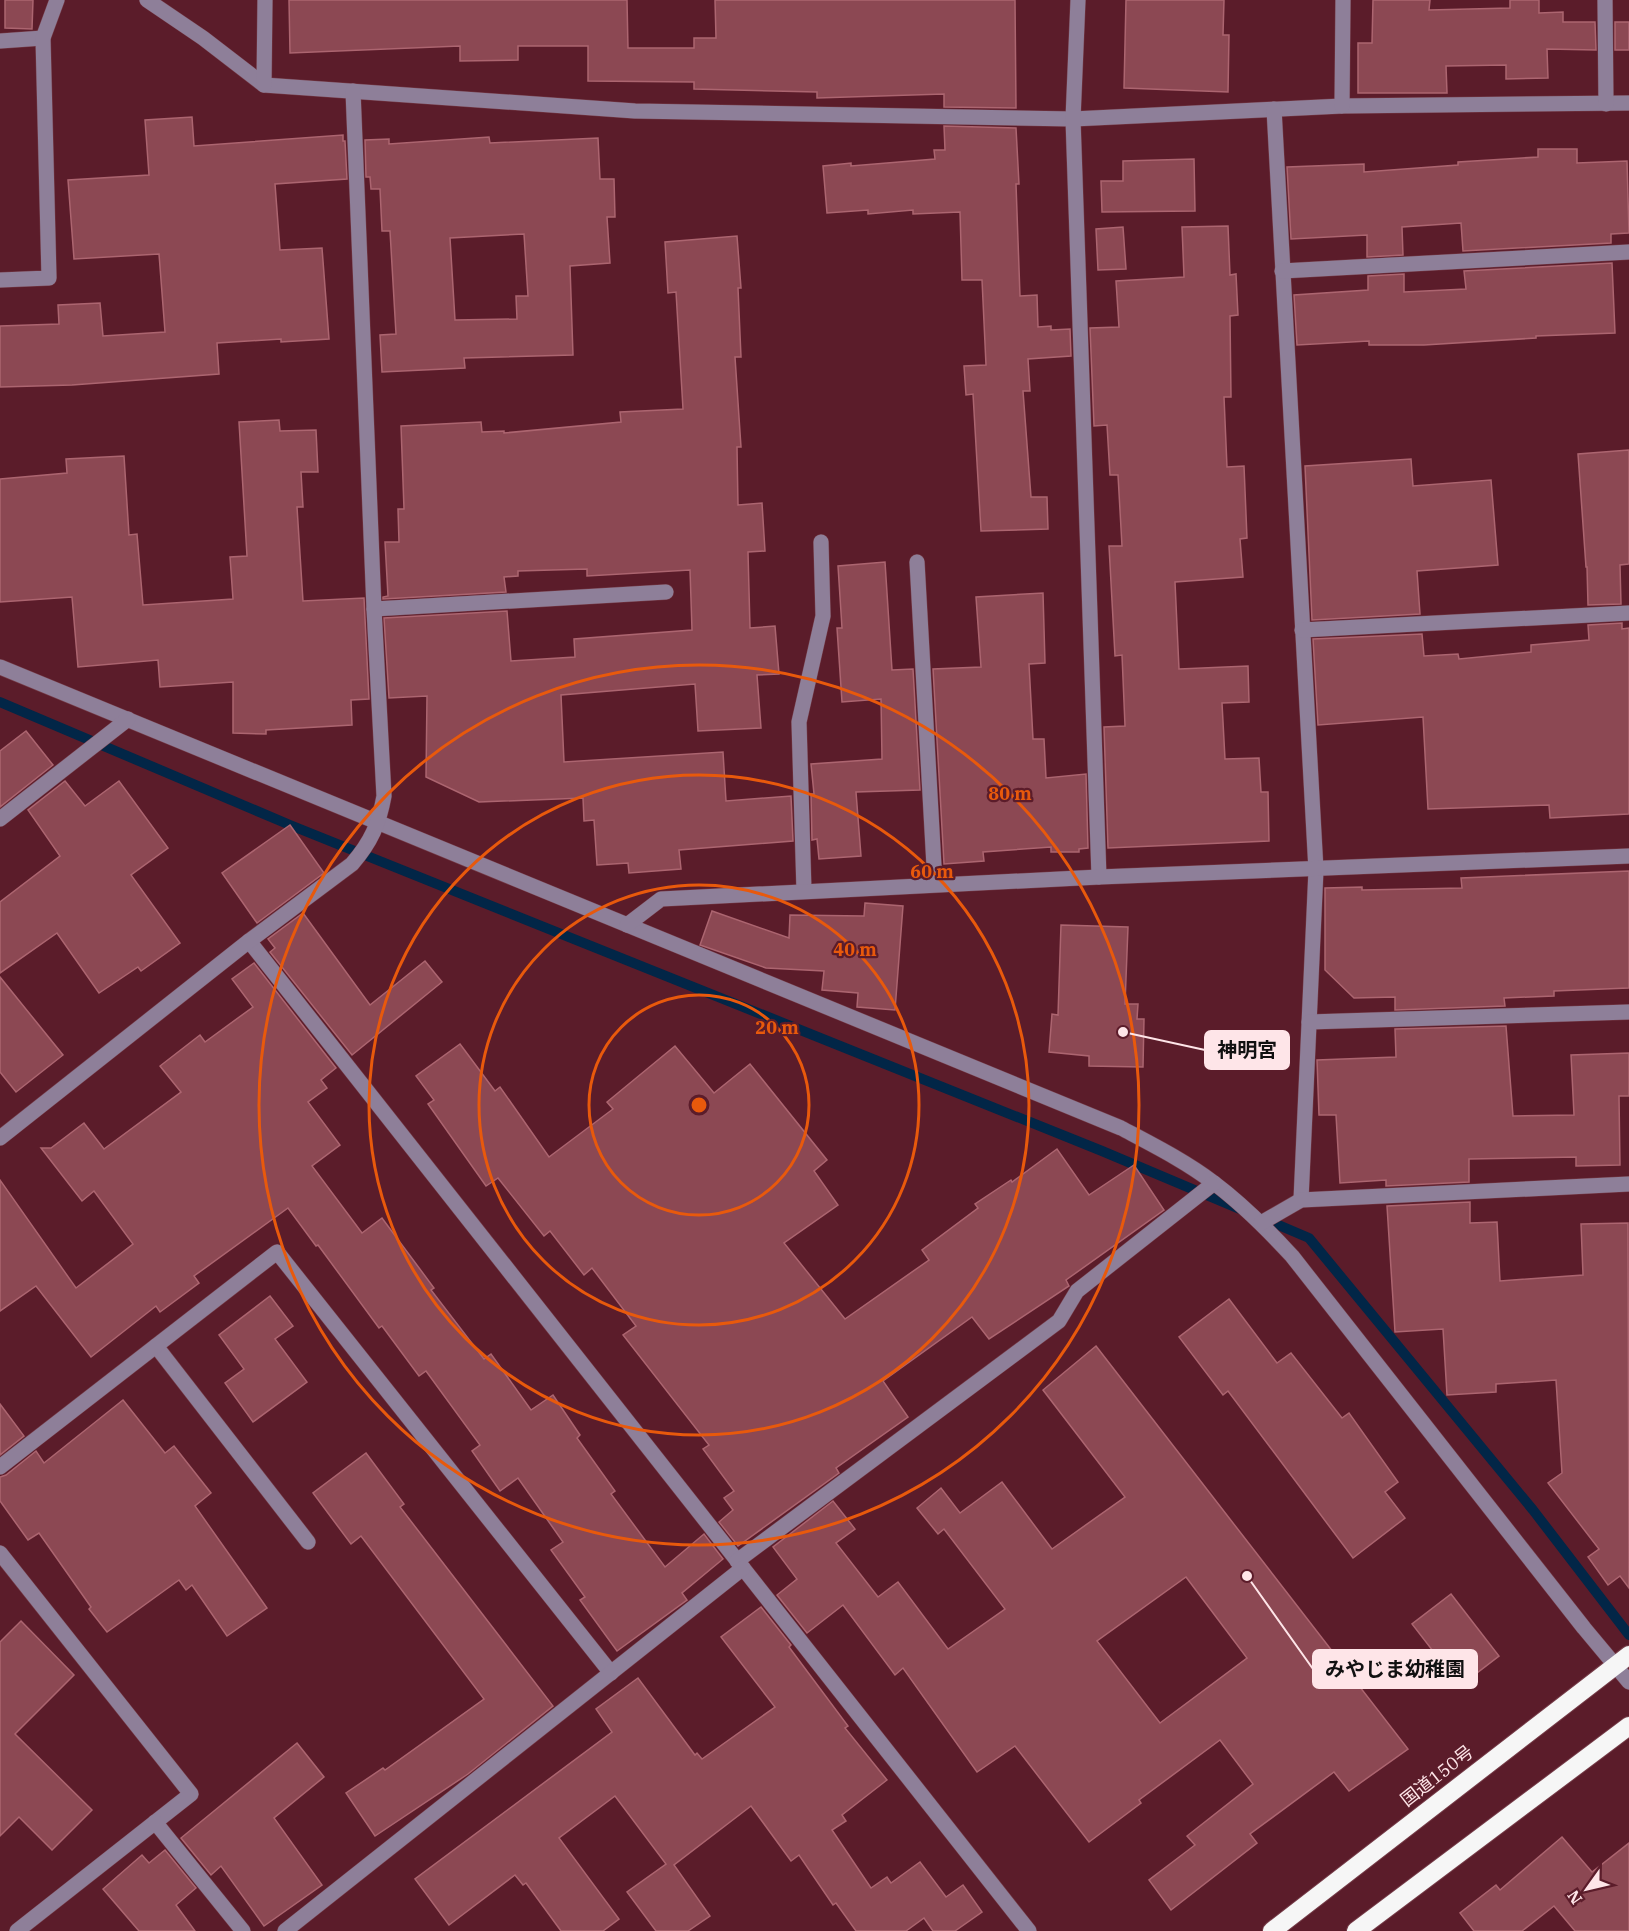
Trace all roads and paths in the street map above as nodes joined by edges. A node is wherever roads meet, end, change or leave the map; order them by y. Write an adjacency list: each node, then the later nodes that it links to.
1 (57, 0): 7 (street)
2 (147, 0): 9 (street)
3 (265, 0): 9 (street)
4 (1078, 0): 15 (street)
5 (1343, 0): 13 (street)
6 (1605, 0): 12 (street)
7 (43, 38): 8 (street); 18 (street)
8 (0, 41)
9 (264, 85): 10 (street)
10 (353, 91): 15 (street); 22 (street)
11 (1629, 103): 12 (street)
12 (1606, 104): 13 (street)
13 (1342, 106): 14 (street)
14 (1274, 109): 15 (street); 17 (street)
15 (1073, 118): 31 (street)
16 (1629, 252): 17 (street)
17 (1282, 271): 24 (street)
18 (0, 280)
19 (821, 542): 33 (street)
20 (917, 562): 32 (street)
21 (666, 592): 22 (street)
22 (374, 609): 28 (street)
23 (1629, 613): 24 (street)
24 (1302, 630): 30 (street)
25 (0, 667): 26 (street)
26 (128, 719): 27 (street); 28 (street)
27 (0, 819)
28 (379, 823): 34 (street); 35 (street)
29 (1629, 856): 30 (street)
30 (1316, 870): 31 (street); 37 (street)
31 (1099, 877): 32 (street)
32 (935, 884): 33 (street)
33 (804, 891): 34 (street)
34 (627, 925): 39 (street)
35 (249, 941): 38 (street); 47 (street)
36 (1629, 1012): 37 (street)
37 (1309, 1022): 41 (street)
38 (0, 1138)
39 (1214, 1183): 42 (street); 47 (street)
40 (1629, 1184): 41 (street)
41 (1301, 1200): 42 (street)
42 (1261, 1223): 48 (street)
43 (156, 1346): 44 (street); 45 (street); 49 (street)
44 (0, 1467)
45 (308, 1542)
46 (0, 1553): 52 (street)
47 (740, 1565): 49 (street); 56 (street)
48 (1622, 1660): 50 (street); 57 (highway, 国道150号)
49 (611, 1673): 55 (street)
50 (1629, 1682)
51 (1629, 1726): 58 (highway)
52 (155, 1822): 53 (street); 54 (street)
53 (17, 1931)
54 (243, 1931)
55 (285, 1931)
56 (1029, 1931)
57 (1272, 1931)
58 (1356, 1931)

